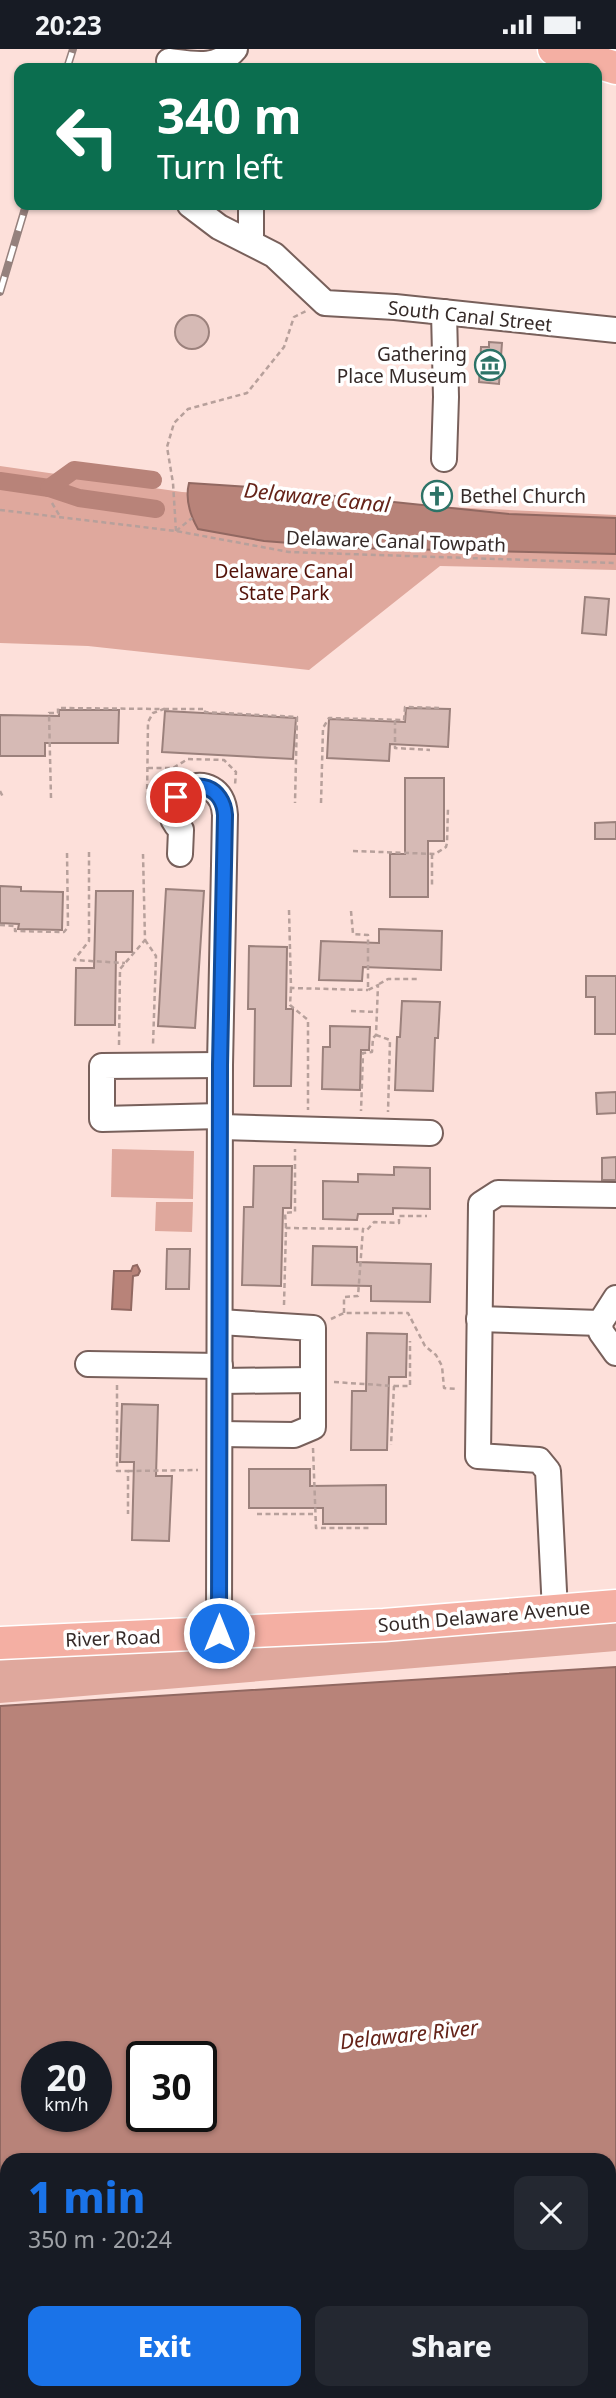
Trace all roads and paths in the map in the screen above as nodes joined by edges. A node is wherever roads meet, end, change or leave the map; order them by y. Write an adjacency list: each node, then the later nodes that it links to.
1 (235, 49): 5 (street)
2 (570, 51): 6 (main road)
3 (169, 61): 4 (street)
4 (186, 63)
5 (215, 63)
6 (616, 68)
7 (197, 210): 9 (street)
8 (251, 210): 9 (street)
9 (251, 242): 10 (street)
10 (325, 303): 11 (street, South Canal Street); 18 (path)
11 (444, 312): 12 (street, South Canal Street); 13 (street)
12 (616, 330)
13 (444, 459)
14 (52, 503): 16 (path)
15 (0, 510): 16 (path, Delaware Canal Towpath)
16 (61, 518): 18 (path, Delaware Canal Towpath)
17 (192, 518): 18 (path)
18 (176, 531): 19 (path, Delaware Canal Towpath)
19 (616, 563)
20 (439, 708): 22 (path)
21 (164, 709): 24 (path); 28 (path); 30 (path)
22 (395, 720): 23 (path); 31 (path)
23 (430, 750)
24 (148, 768): 25 (path); 29 (path)
25 (235, 771)
26 (0, 791): 27 (path)
27 (3, 797)
28 (51, 798)
29 (147, 800)
30 (295, 803)
31 (321, 803)
32 (448, 808): 38 (path)
33 (353, 851): 38 (path)
34 (67, 852): 42 (path)
35 (89, 852): 44 (path)
36 (144, 854): 43 (path)
37 (180, 854): 52 (street)
38 (432, 854): 39 (path)
39 (432, 887)
40 (289, 910): 47 (path)
41 (351, 911): 48 (path)
42 (0, 925)
43 (145, 940): 44 (path); 54 (path)
44 (125, 963): 53 (path)
45 (420, 979): 46 (path)
46 (378, 985): 48 (path); 50 (path)
47 (290, 988): 48 (path); 58 (path)
48 (368, 990)
49 (351, 1011): 50 (path)
50 (377, 1011): 51 (path)
51 (376, 1035): 55 (path); 56 (path)
52 (220, 1065): 54 (street); 57 (street)
53 (118, 1066): 54 (street); 57 (street)
54 (153, 1066)
55 (361, 1103)
56 (388, 1104)
57 (221, 1122): 58 (street); 67 (street)
58 (301, 1129): 59 (street); 62 (path)
59 (430, 1133)
60 (616, 1195): 66 (street)
61 (427, 1216): 63 (path)
62 (286, 1228): 63 (path); 69 (path)
63 (363, 1229): 65 (path)
64 (616, 1298): 68 (street)
65 (344, 1313): 70 (path); 78 (path)
66 (480, 1319): 68 (street); 78 (street)
67 (220, 1322): 69 (street); 75 (street)
68 (600, 1323): 72 (street)
69 (283, 1326): 70 (street)
70 (313, 1328): 76 (street)
71 (410, 1341): 77 (path)
72 (616, 1353)
73 (88, 1363): 74 (street)
74 (117, 1364): 75 (street); 83 (path)
75 (220, 1373): 76 (street); 80 (street)
76 (313, 1380): 77 (path); 79 (street)
77 (394, 1386): 81 (path)
78 (479, 1390): 89 (street)
79 (313, 1427): 80 (street); 86 (path)
80 (220, 1434): 82 (street)
81 (391, 1445)
82 (220, 1469): 83 (path); 91 (street)
83 (128, 1471): 84 (path)
84 (128, 1514)
85 (257, 1514): 86 (path)
86 (316, 1514): 87 (path)
87 (371, 1528)
88 (616, 1606): 89 (main road, South Delaware Avenue)
89 (555, 1611): 90 (main road, South Delaware Avenue)
90 (352, 1626): 91 (main road, River Road)
91 (219, 1633): 92 (main road, River Road)
92 (0, 1643)

